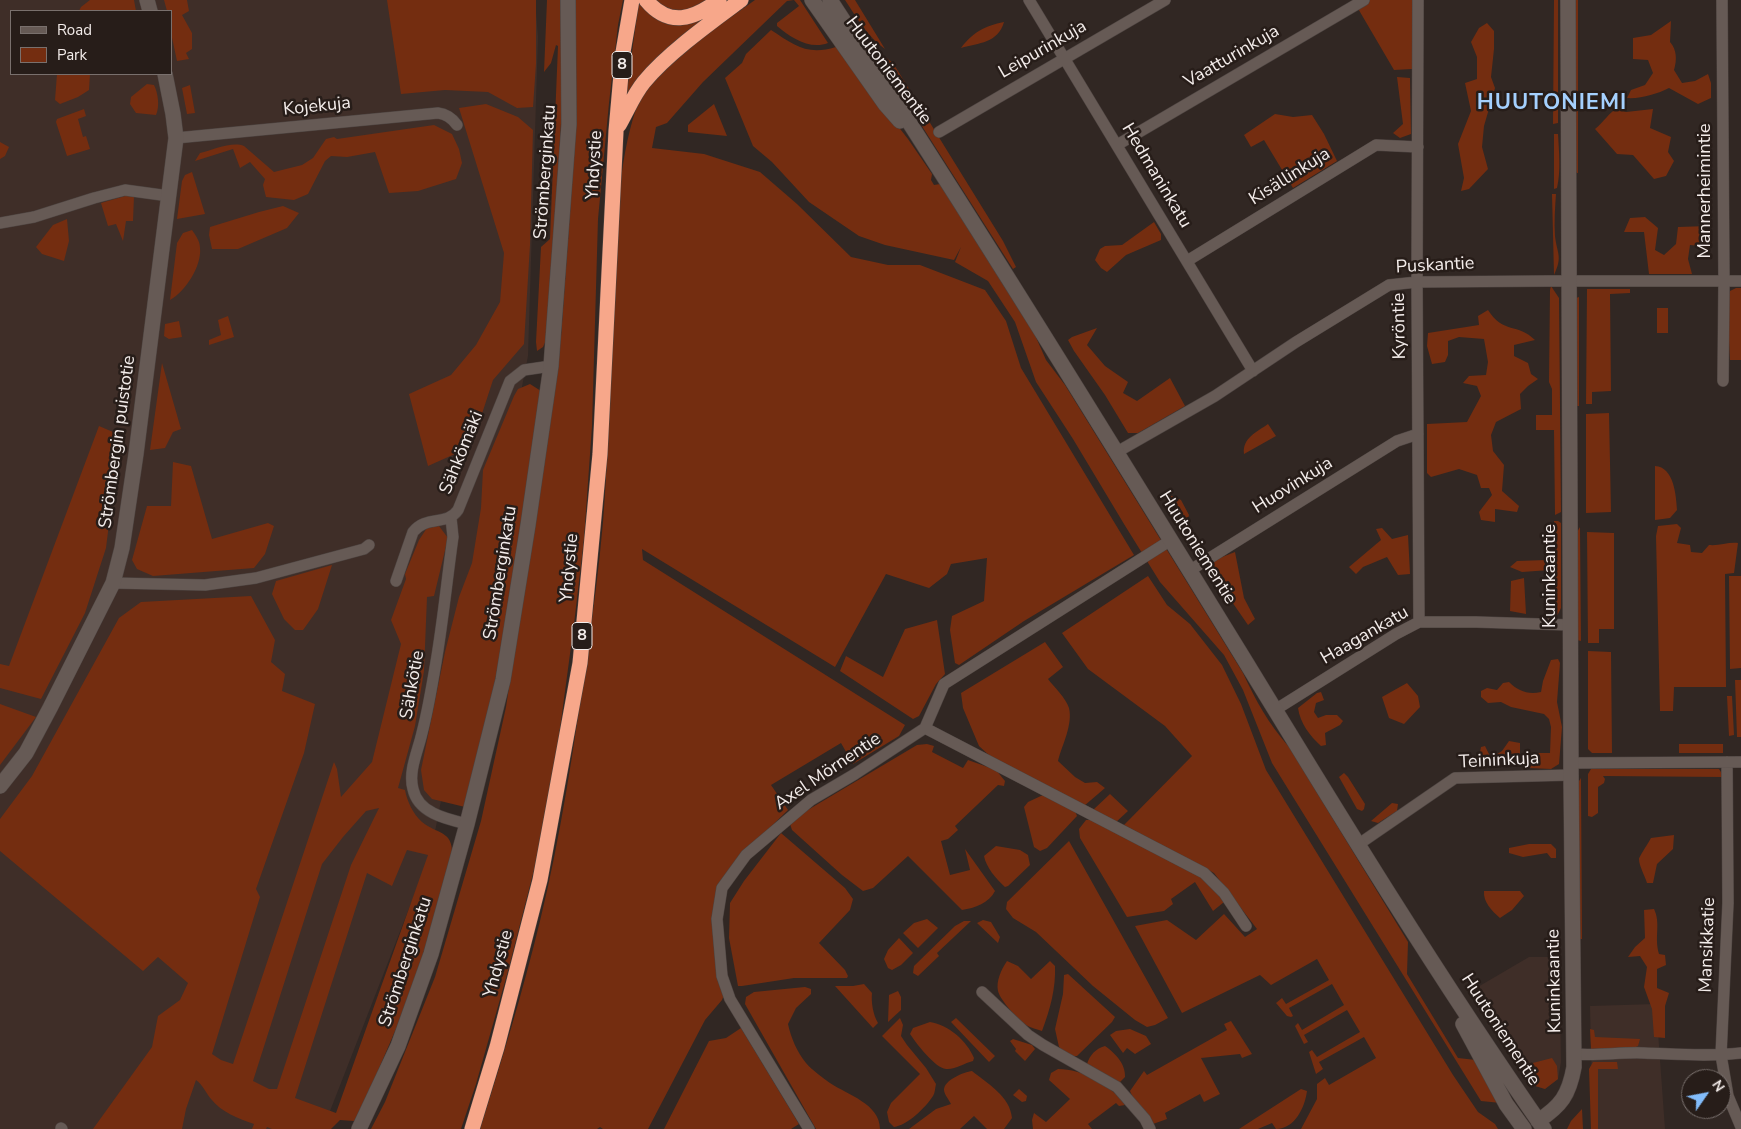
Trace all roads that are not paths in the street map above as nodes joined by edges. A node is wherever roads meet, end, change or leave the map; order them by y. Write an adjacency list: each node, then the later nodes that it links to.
1 (568, 0): 30 (street, Strömberginkatu)
2 (632, 0): 17 (highway, Yhdystie / 8)
3 (646, 0): 4 (highway)
4 (719, 0)
5 (742, 0): 17 (highway)
6 (812, 0): 22 (street, Huutoniementie)
7 (830, 0): 22 (street, Huutoniementie)
8 (1029, 0): 14 (street, Hedmaninkatu)
9 (1165, 0): 14 (street, Leipurinkuja)
10 (1364, 0): 20 (street, Vaatturinkuja)
11 (1418, 0): 21 (street, Kyröntie)
12 (1568, 0): 26 (street, Kuninkaantie)
13 (1722, 0): 27 (street, Mannerheimintie)
14 (1064, 58): 18 (street, Leipurinkuja); 20 (street, Hedmaninkatu)
15 (165, 75): 19 (street, Strömbergin puistotie)
16 (457, 125): 19 (street, Kojekuja)
17 (616, 131): 60 (highway, Yhdystie / 8)
18 (939, 132)
19 (176, 138): 23 (street, Strömbergin puistotie)
20 (1117, 145): 25 (street, Hedmaninkatu)
21 (1418, 147): 25 (street, Kisällinkuja); 29 (street, Kyröntie)
22 (937, 163): 34 (street, Huutoniementie)
23 (169, 196): 24 (street); 40 (street, Strömbergin puistotie)
24 (0, 223)
25 (1187, 262): 31 (street, Hedmaninkatu)
26 (1569, 281): 27 (street, Puskantie); 29 (street, Puskantie); 42 (street, Kuninkaantie)
27 (1724, 281): 28 (street, Puskantie); 32 (street, Mannerheimintie)
28 (1741, 281)
29 (1417, 282): 31 (street, Puskantie); 33 (street, Kyröntie)
30 (551, 366): 35 (street, Sähkömäki); 49 (street, Strömberginkatu)
31 (1253, 371): 34 (street, Puskantie)
32 (1723, 381)
33 (1418, 434): 38 (street, Huovinkuja); 41 (street, Kyröntie)
34 (1117, 452): 36 (street, Huutoniementie)
35 (452, 518): 39 (street, Sähkömäki); 49 (street, Sähkötie)
36 (1171, 540): 38 (street, Huutoniementie); 44 (street)
37 (369, 545): 40 (street)
38 (1189, 571): 43 (street, Huutoniementie)
39 (396, 581)
40 (112, 583): 48 (street, Strömbergin puistotie)
41 (1418, 622): 42 (street, Haagankatu); 43 (street, Haagankatu)
42 (1570, 626): 47 (street, Kuninkaantie)
43 (1275, 710): 50 (street, Huutoniementie)
44 (924, 728): 51 (street); 61 (street, Axel Mörnentie)
45 (1727, 762): 46 (street, Teininkuja); 47 (street, Teininkuja); 56 (street, Mansikkatie)
46 (1741, 762)
47 (1571, 769): 50 (street, Teininkuja); 55 (street, Kuninkaantie)
48 (0, 786)
49 (467, 824): 59 (street, Strömberginkatu)
50 (1359, 844): 52 (street, Huutoniementie)
51 (1246, 926)
52 (1425, 952): 57 (street, Huutoniementie); 63 (street, Huutoniementie)
53 (982, 992): 62 (street)
54 (1741, 1053): 56 (street)
55 (1574, 1054): 56 (street); 57 (street, Kuninkaantie)
56 (1721, 1055): 58 (street, Mansikkatie)
57 (1541, 1125): 63 (street, Kuninkaantie)
58 (1741, 1126)
59 (359, 1129)
60 (472, 1129)
61 (809, 1129)
62 (1150, 1129)
63 (1524, 1129)

